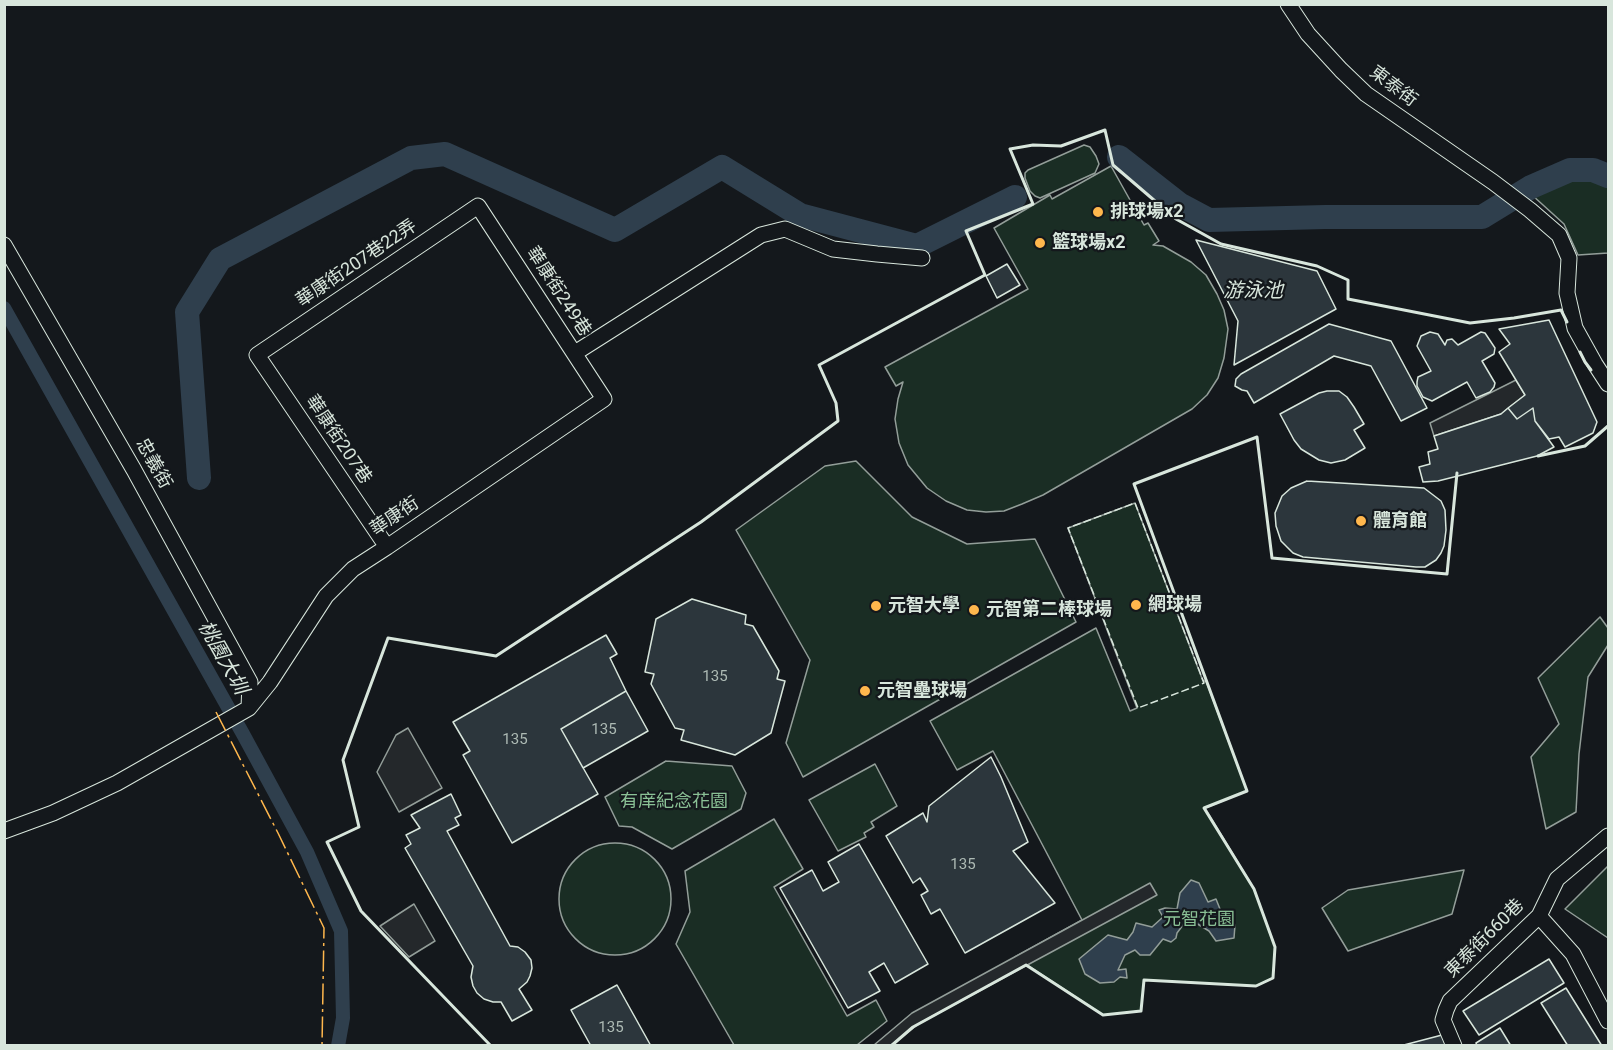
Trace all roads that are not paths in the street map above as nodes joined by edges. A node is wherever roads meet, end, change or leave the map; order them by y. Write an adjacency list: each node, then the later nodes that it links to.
1 (1288, 4): 7 (street, 東泰街)
2 (478, 206): 5 (street, 華康街249巷); 6 (street, 華康街207巷22弄)
3 (4, 245): 10 (street, 忠義街)
4 (922, 258): 5 (street)
5 (575, 353): 8 (street, 華康街249巷)
6 (257, 355): 9 (street, 華康街207巷)
7 (1608, 384)
8 (604, 399): 9 (street, 華康街)
9 (387, 547): 10 (street, 華康街)
10 (249, 708): 11 (street, 華康街)
11 (4, 831)
12 (1608, 837): 13 (street, 東泰街660巷)
13 (1539, 916): 14 (street); 15 (street, 東泰街660巷)
14 (1608, 1021)
15 (1452, 1045)

